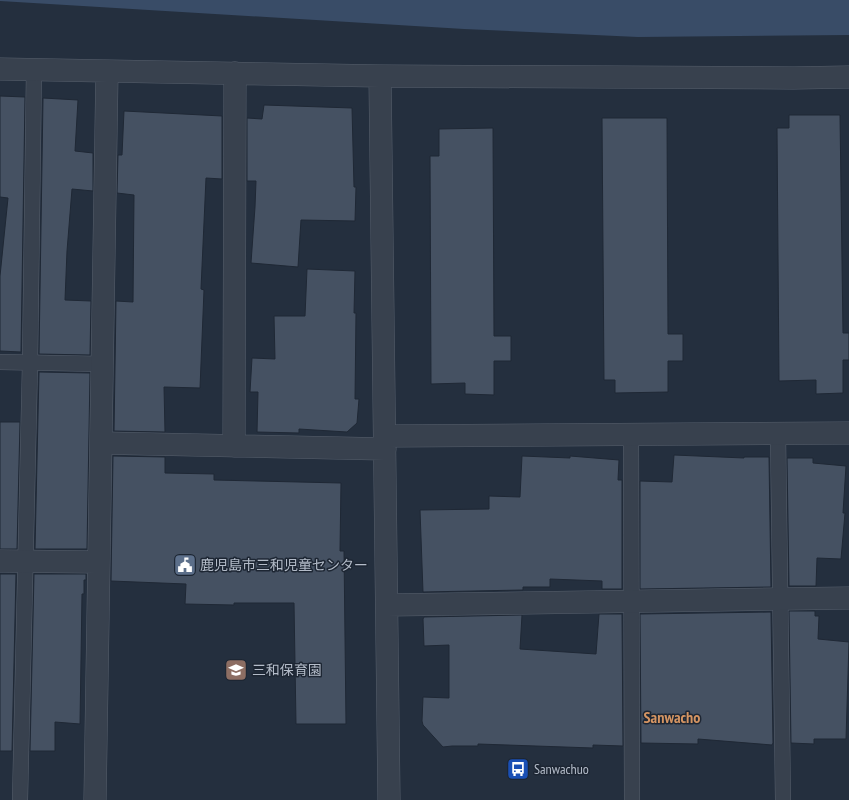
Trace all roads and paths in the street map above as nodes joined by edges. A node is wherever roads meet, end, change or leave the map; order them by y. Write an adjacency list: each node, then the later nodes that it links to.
1 (0, 69): 2 (street)
2 (34, 69): 3 (street); 8 (lane)
3 (107, 71): 4 (street); 9 (street)
4 (235, 73): 5 (street); 15 (street)
5 (380, 76): 6 (street); 14 (street)
6 (849, 77)
7 (0, 362): 8 (lane)
8 (30, 362): 9 (lane); 17 (lane)
9 (102, 364): 13 (street)
10 (849, 433): 11 (street)
11 (778, 434): 12 (street); 19 (lane)
12 (631, 435): 14 (street); 21 (lane)
13 (100, 443): 15 (street); 18 (street)
14 (385, 443): 15 (street); 22 (street)
15 (234, 446)
16 (0, 561): 17 (street)
17 (24, 562): 18 (street); 23 (lane)
18 (98, 562): 24 (street)
19 (780, 598): 20 (street); 21 (street); 27 (lane)
20 (849, 598)
21 (632, 601): 22 (street); 26 (lane)
22 (387, 605): 25 (street)
23 (20, 800)
24 (94, 800)
25 (389, 800)
26 (632, 800)
27 (783, 800)

